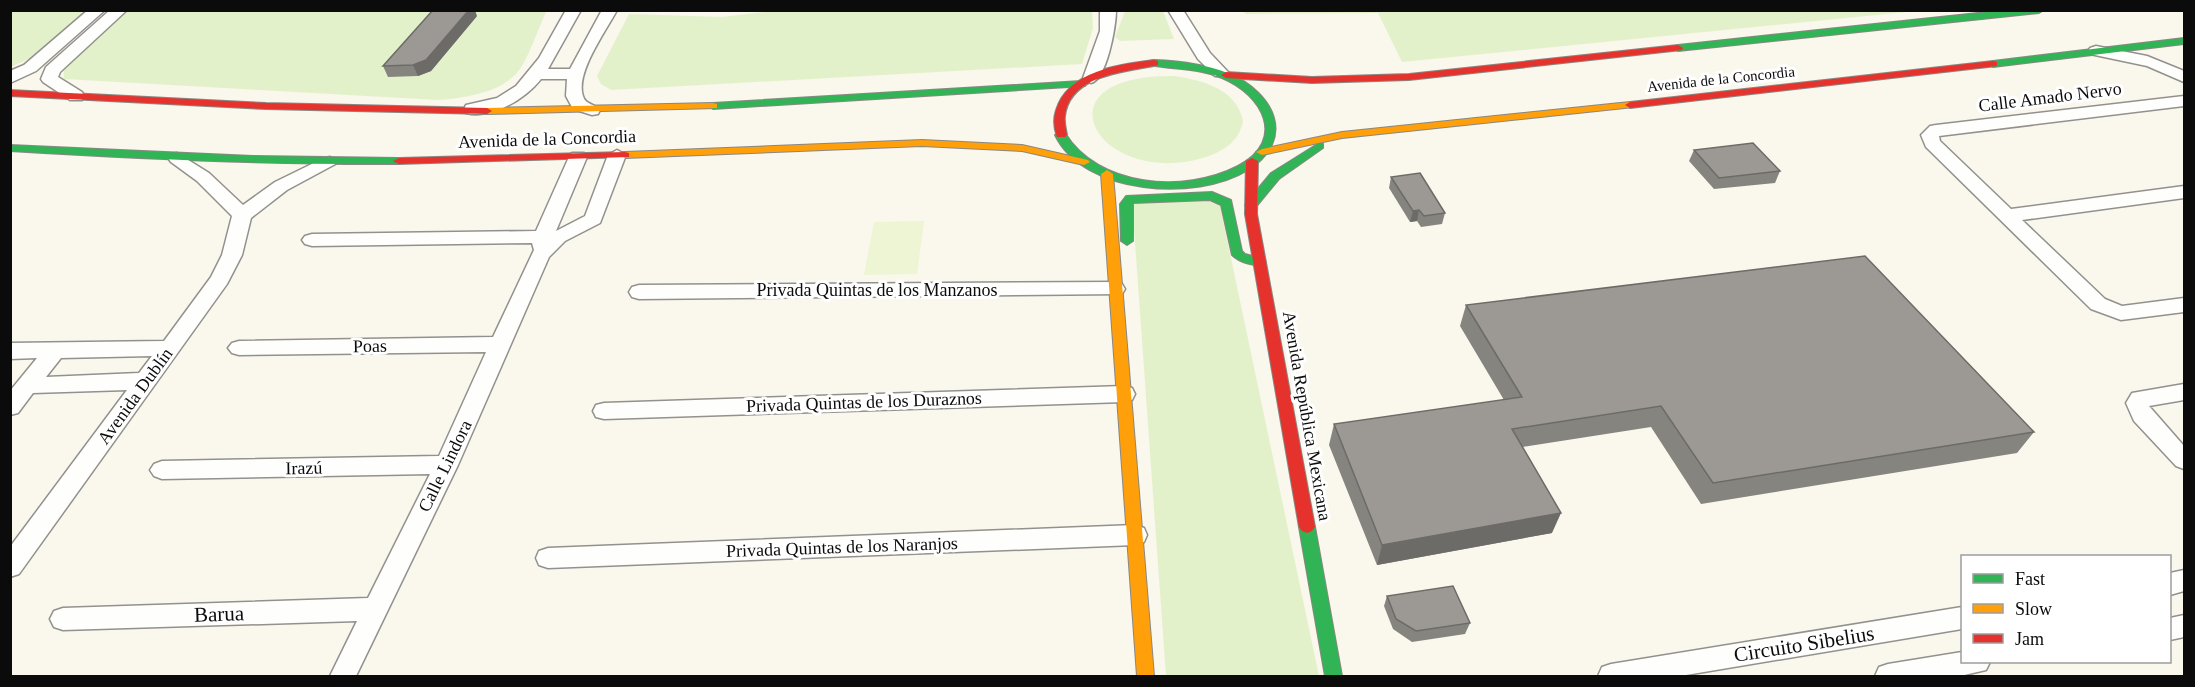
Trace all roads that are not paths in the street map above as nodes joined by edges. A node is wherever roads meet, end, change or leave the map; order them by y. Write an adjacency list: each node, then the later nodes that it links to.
1 (98, 10): 17 (street)
2 (120, 10): 21 (street)
3 (574, 10): 8 (street)
4 (610, 10): 9 (street)
5 (1108, 10): 18 (street)
6 (1175, 10): 14 (street)
7 (2039, 10): 15 (main road, Avenida de la Concordia)
8 (563, 30): 9 (street); 12 (street)
9 (599, 30): 13 (street)
10 (2184, 41): 11 (main road, Avenida de la Concordia)
11 (2092, 51): 16 (street, Calle Amado Nervo); 28 (main road, Avenida de la Concordia)
12 (535, 74): 13 (street); 25 (street)
13 (574, 74): 24 (street)
14 (1224, 74): 15 (main road, Avenida de la Concordia); 18 (main road); 35 (main road)
15 (1409, 77): 19 (main road)
16 (2184, 77)
17 (10, 78)
18 (1086, 81): 22 (main road, Avenida de la Concordia); 38 (main road)
19 (1389, 91)
20 (10, 93): 21 (main road, Avenida de la Concordia)
21 (76, 96): 25 (main road, Avenida de la Concordia)
22 (877, 98): 24 (main road, Avenida de la Concordia); 26 (main road)
23 (2184, 101): 43 (street, Calle Amado Nervo)
24 (592, 110): 25 (main road, Avenida de la Concordia)
25 (463, 111)
26 (897, 112)
27 (1405, 115): 28 (main road)
28 (1439, 123): 30 (main road, Avenida de la Concordia)
29 (879, 132): 32 (main road)
30 (1342, 135): 35 (main road, Avenida de la Concordia); 41 (main road)
31 (10, 148): 36 (main road, Avenida de la Concordia)
32 (767, 149): 33 (main road, Avenida de la Concordia); 38 (main road, Avenida de la Concordia)
33 (618, 155): 34 (main road, Avenida de la Concordia); 45 (street)
34 (578, 157): 37 (main road, Avenida de la Concordia); 45 (street, Calle Lindora)
35 (1257, 157): 39 (main road); 41 (main road, Avenida República Mexicana)
36 (177, 158): 37 (main road, Avenida de la Concordia); 42 (street)
37 (330, 162): 42 (street)
38 (1084, 162): 39 (main road)
39 (1107, 174): 47 (main road)
40 (2184, 192): 43 (street)
41 (1251, 206): 46 (main road, Avenida República Mexicana)
42 (242, 215): 52 (street, Avenida Dublín)
43 (2005, 216): 50 (street)
44 (312, 240): 45 (street)
45 (547, 243): 51 (street, Calle Lindora)
46 (1260, 262): 47 (main road); 74 (main road, Avenida República Mexicana)
47 (1113, 267): 48 (main road)
48 (1115, 289): 49 (street, Privada Quintas de los Manzanos); 59 (main road)
49 (639, 292)
50 (2184, 305)
51 (502, 344): 53 (street, Poas); 63 (street, Calle Lindora)
52 (170, 348): 54 (street); 56 (street, Avenida Dublín)
53 (239, 348)
54 (56, 350): 55 (street); 57 (street)
55 (10, 351)
56 (146, 381): 57 (street); 67 (street, Avenida Dublín)
57 (30, 385): 60 (street)
58 (2184, 392): 62 (street)
59 (1124, 394): 61 (street, Privada Quintas de los Duraznos); 65 (main road)
60 (10, 407)
61 (604, 411)
62 (2184, 460)
63 (446, 465): 64 (street, Irazú); 68 (street, Calle Lindora)
64 (162, 470)
65 (1136, 535): 66 (street, Privada Quintas de los Naranjos); 73 (main road)
66 (548, 558)
67 (10, 567)
68 (375, 609): 70 (street, Barua); 72 (street, Calle Lindora)
69 (1961, 618): 75 (street, Circuito Sibelius)
70 (63, 620)
71 (1971, 663): 76 (street)
72 (344, 676)
73 (1146, 676)
74 (1334, 676)
75 (1611, 676)
76 (1888, 676)

